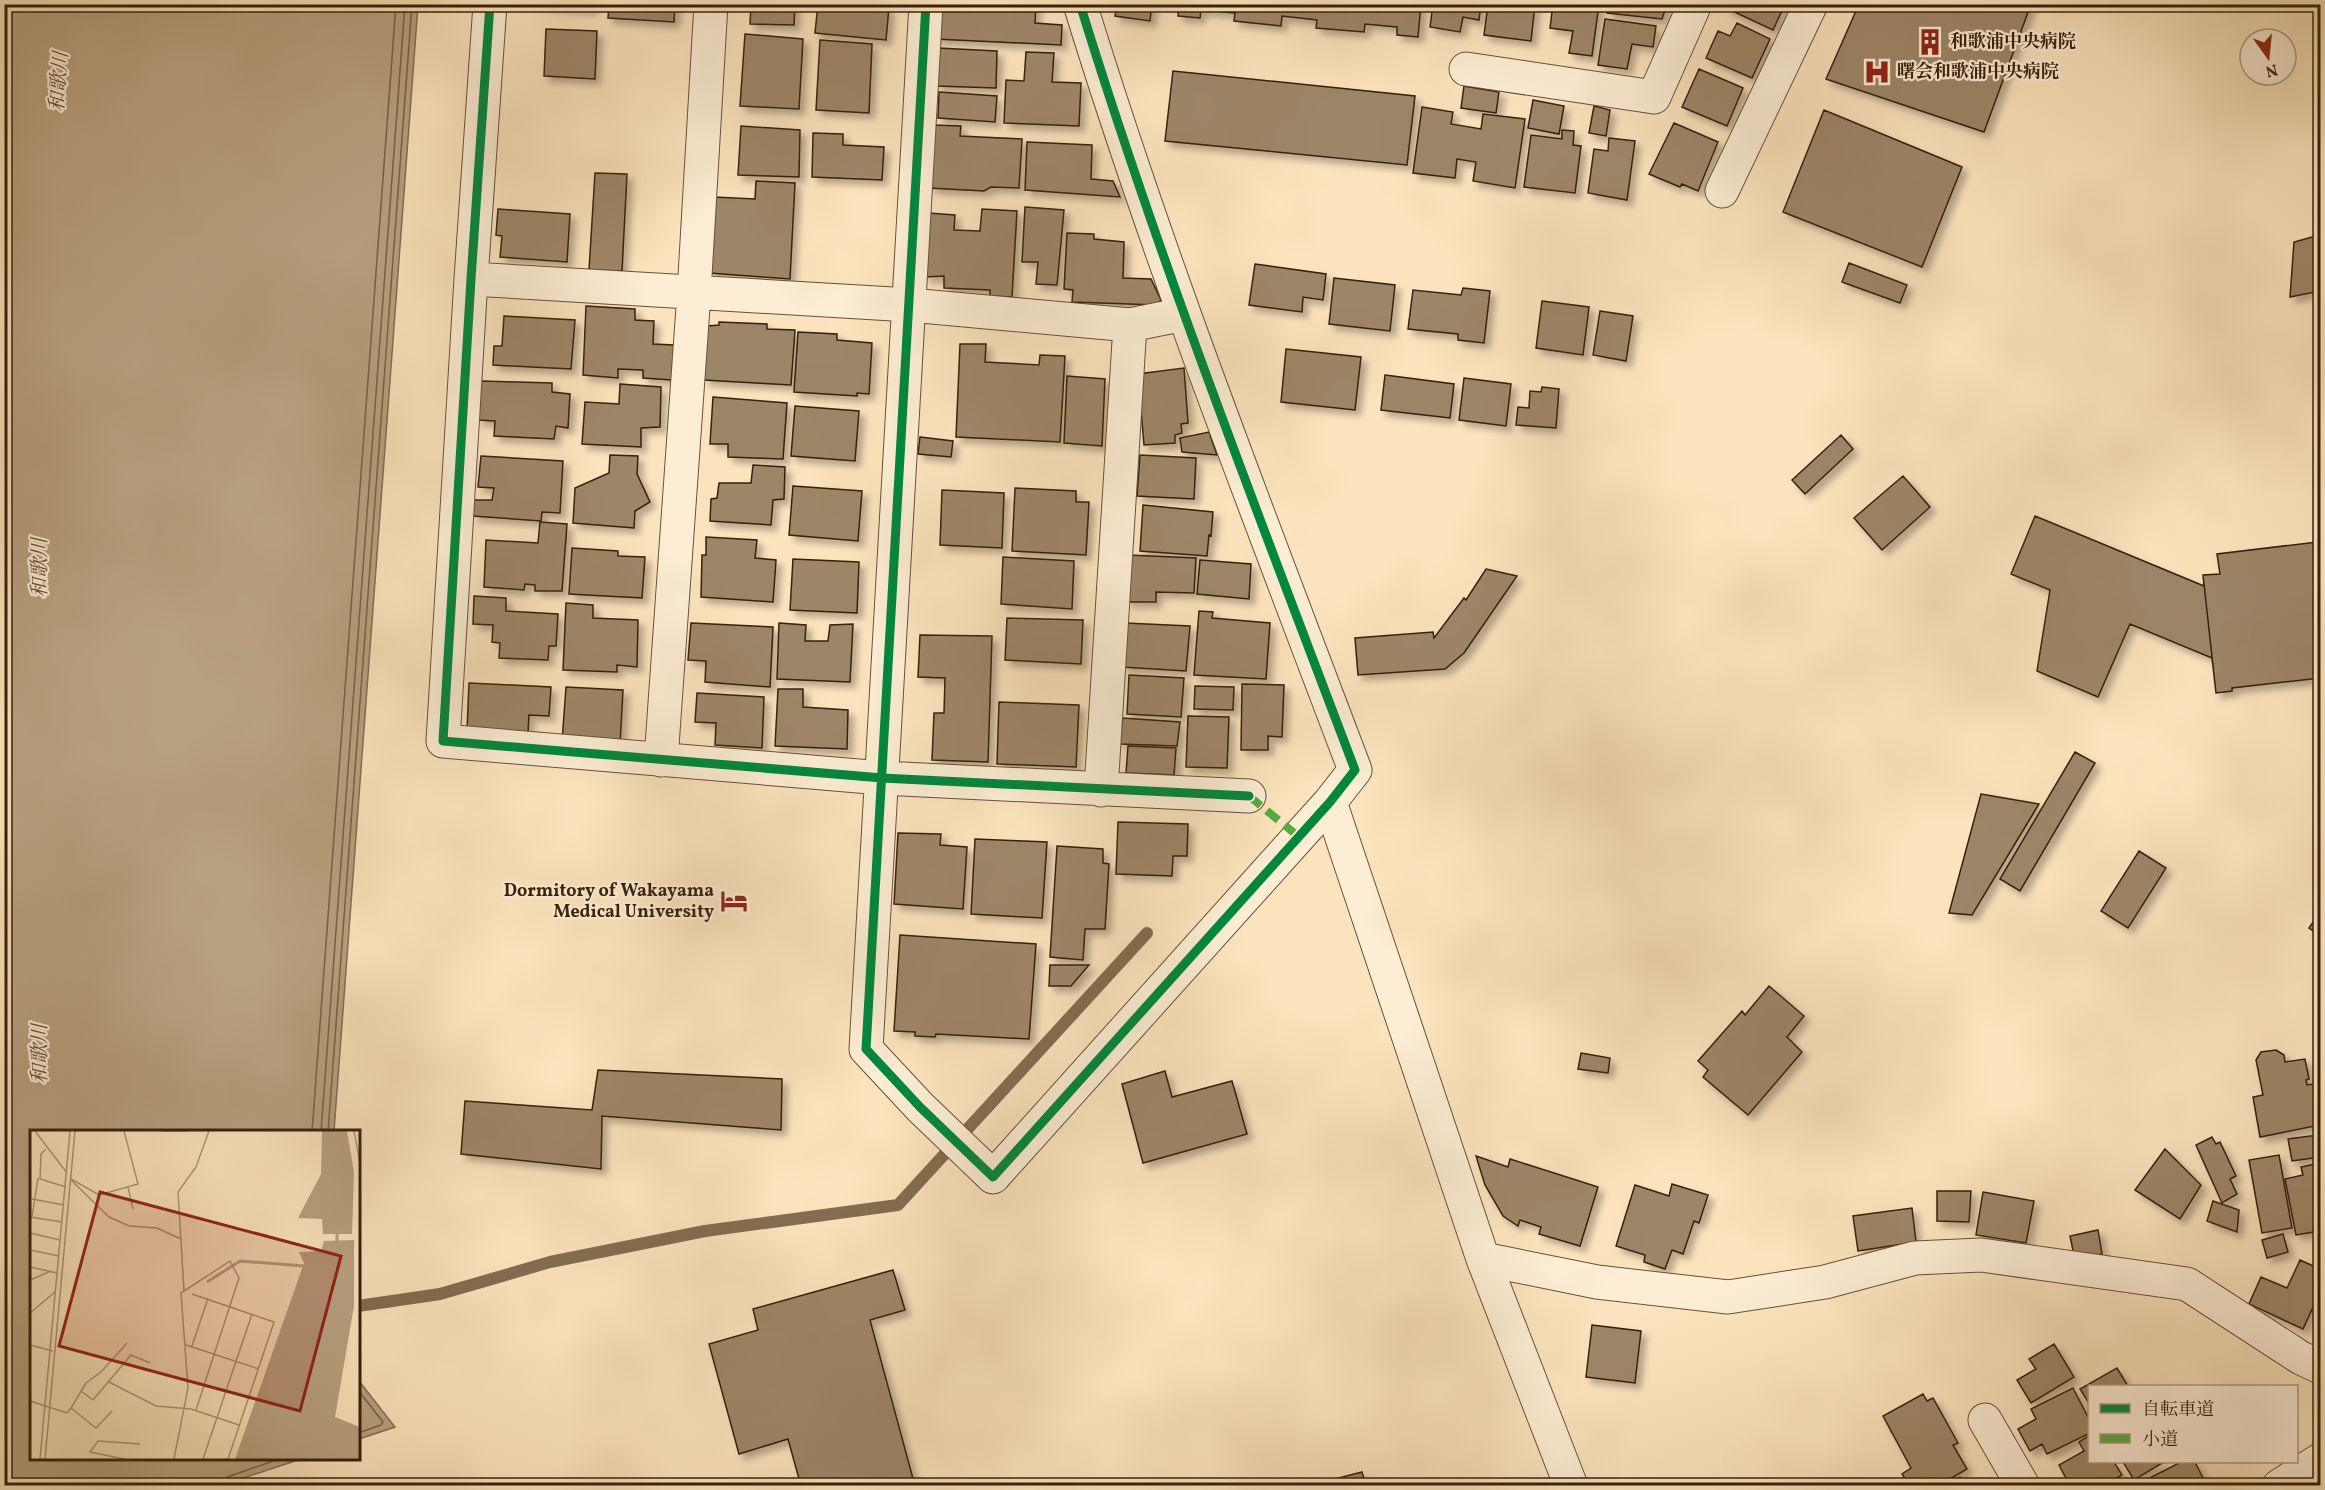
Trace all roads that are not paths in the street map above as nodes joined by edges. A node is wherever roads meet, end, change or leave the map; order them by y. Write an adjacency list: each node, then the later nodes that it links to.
1 (490, 4): 9 (street)
2 (711, 4): 10 (street)
3 (926, 4): 11 (street)
4 (1080, 4): 12 (street)
5 (1695, 4): 7 (street)
6 (1811, 4): 8 (street)
7 (1466, 69)
8 (1722, 191)
9 (471, 279): 10 (street); 14 (street)
10 (694, 293): 11 (street); 14 (street)
11 (910, 305): 13 (street); 15 (street)
12 (1184, 315): 13 (street); 18 (street)
13 (1130, 325): 16 (street)
14 (661, 760): 15 (street)
15 (882, 778): 16 (street); 18 (street)
16 (1101, 789): 17 (street)
17 (1249, 796)
18 (1330, 802): 19 (street)
19 (1483, 1259): 20 (street); 23 (street)
20 (2320, 1367)
21 (1985, 1420): 24 (street)
22 (2320, 1460): 25 (street)
23 (1571, 1485)
24 (2023, 1485)
25 (2278, 1485)

